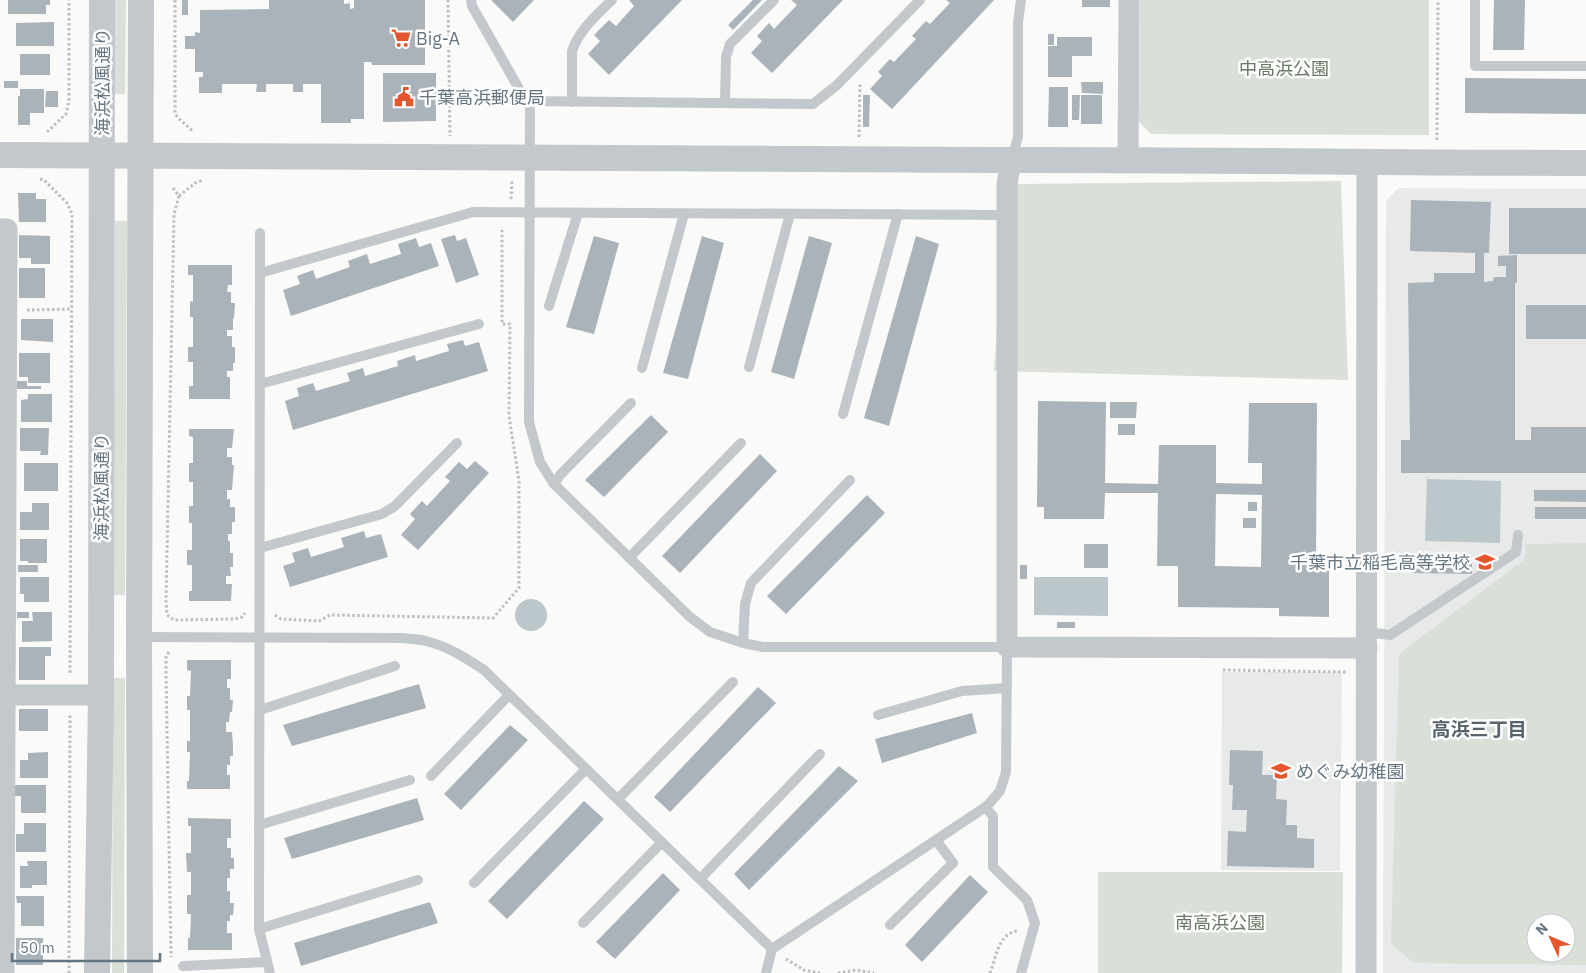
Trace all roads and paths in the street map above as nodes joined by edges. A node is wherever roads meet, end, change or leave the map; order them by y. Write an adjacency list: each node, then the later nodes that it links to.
1 (69, 0): 20 (path)
2 (102, 0): 25 (street, 海浜松風通り)
3 (141, 0): 26 (street)
4 (175, 0): 19 (path)
5 (448, 0): 21 (path)
6 (471, 0): 16 (lane)
7 (612, 0): 17 (lane)
8 (774, 0): 18 (lane)
9 (920, 0): 18 (lane)
10 (1021, 0): 29 (lane)
11 (1129, 0): 28 (street)
12 (1438, 0): 23 (path)
13 (1475, 0): 14 (lane)
14 (1586, 66)
15 (861, 79): 22 (path)
16 (530, 102): 17 (lane); 27 (lane)
17 (572, 102): 18 (lane)
18 (725, 103)
19 (197, 133)
20 (41, 134)
21 (459, 136)
22 (859, 138)
23 (1438, 140)
24 (0, 155): 25 (street)
25 (102, 156): 26 (street); 66 (street, 海浜松風通り)
26 (140, 156): 27 (street); 67 (street)
27 (530, 158): 29 (street); 36 (lane)
28 (1128, 159): 29 (street); 30 (street)
29 (1011, 160): 41 (street)
30 (1367, 163): 31 (street); 69 (street)
31 (1586, 163)
32 (36, 179): 47 (path)
33 (512, 180): 35 (path)
34 (174, 188): 65 (path)
35 (511, 204)
36 (530, 213): 37 (lane); 45 (lane); 58 (lane)
37 (578, 213): 38 (lane); 46 (lane)
38 (684, 214): 39 (lane); 51 (lane)
39 (790, 214): 40 (lane); 50 (lane)
40 (898, 214): 41 (lane); 54 (lane)
41 (1007, 215): 71 (street)
42 (506, 224): 64 (path)
43 (0, 229): 48 (street)
44 (260, 233): 45 (lane)
45 (260, 272): 52 (lane)
46 (549, 306)
47 (71, 309): 48 (path); 76 (path)
48 (4, 316): 59 (street)
49 (479, 324): 52 (lane)
50 (749, 367)
51 (642, 368)
52 (260, 384): 61 (lane)
53 (631, 403): 58 (lane)
54 (843, 414)
55 (457, 443): 61 (lane)
56 (741, 443): 62 (lane)
57 (850, 480): 70 (lane)
58 (554, 484): 62 (lane)
59 (3, 505): 63 (street)
60 (1518, 535): 69 (lane)
61 (260, 548): 68 (lane)
62 (629, 558): 70 (lane)
63 (3, 592): 79 (street)
64 (275, 607)
65 (249, 608)
66 (101, 637): 67 (street); 80 (street, 海浜松風通り)
67 (139, 637): 68 (lane); 111 (street)
68 (260, 637): 81 (lane); 83 (lane)
69 (1367, 640): 71 (street); 118 (street)
70 (743, 644): 71 (lane)
71 (1007, 647): 78 (lane)
72 (175, 649): 104 (path)
73 (395, 666): 83 (lane)
74 (1216, 670): 75 (path)
75 (1350, 678)
76 (70, 679)
77 (733, 682): 90 (lane)
78 (1007, 688): 84 (lane); 91 (lane)
79 (2, 695): 80 (street); 89 (street)
80 (101, 695): 110 (street, 海浜松風通り)
81 (509, 695): 86 (lane); 87 (lane)
82 (70, 708): 109 (path)
83 (260, 710): 92 (lane)
84 (878, 715)
85 (820, 754): 95 (lane)
86 (586, 769): 90 (lane); 97 (lane)
87 (431, 776)
88 (410, 780): 92 (lane)
89 (2, 783): 98 (street)
90 (618, 799): 94 (lane)
91 (985, 807): 93 (lane); 102 (lane)
92 (259, 825): 101 (lane)
93 (936, 840): 100 (lane); 103 (lane)
94 (662, 842): 95 (lane); 99 (lane)
95 (700, 879): 103 (lane)
96 (418, 880): 101 (lane)
97 (474, 883)
98 (2, 884): 108 (street)
99 (583, 922)
100 (890, 925)
101 (259, 929): 107 (lane)
102 (1032, 932): 116 (path); 117 (lane)
103 (772, 949): 112 (lane)
104 (171, 957)
105 (786, 959): 113 (path)
106 (183, 966): 107 (lane)
107 (269, 968)
108 (2, 972)
109 (69, 973)
110 (97, 973)
111 (140, 973)
112 (766, 973)
113 (820, 973)
114 (838, 973): 115 (path)
115 (874, 973)
116 (990, 973)
117 (1020, 973)
118 (1366, 973)

